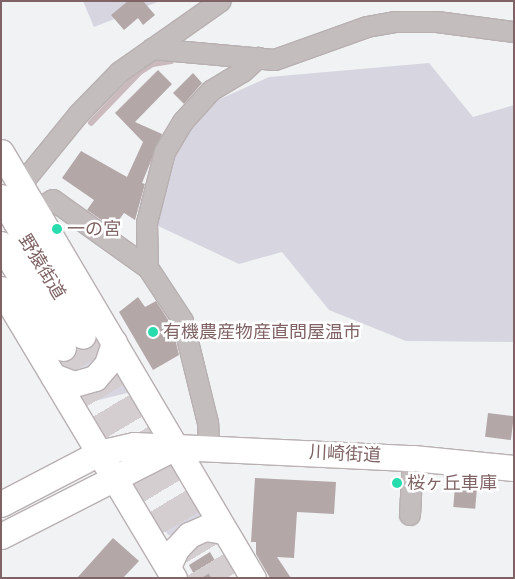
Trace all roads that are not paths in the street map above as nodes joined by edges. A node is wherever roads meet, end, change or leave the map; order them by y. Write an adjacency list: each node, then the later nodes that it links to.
1 (221, 1): 3 (street)
2 (514, 32): 4 (street)
3 (152, 49): 4 (street); 6 (street)
4 (258, 58): 9 (street)
5 (1, 152): 6 (main road)
6 (11, 191): 7 (main road); 8 (main road, 野猿街道)
7 (36, 211): 9 (street); 11 (main road)
8 (1, 244)
9 (148, 268): 14 (street)
10 (1, 289): 12 (main road)
11 (114, 342): 12 (main road); 13 (main road)
12 (53, 376): 15 (main road)
13 (176, 446): 14 (main road, 川崎街道); 15 (main road, 川崎街道); 18 (main road, 川崎街道); 21 (main road)
14 (209, 447): 16 (main road, 川崎街道)
15 (99, 452): 18 (main road); 19 (main road, 川崎街道)
16 (413, 458): 17 (main road, 川崎街道); 20 (street)
17 (514, 468)
18 (114, 477): 22 (main road, 川崎街道); 23 (main road)
19 (1, 504)
20 (410, 514)
21 (225, 531): 23 (main road); 24 (main road)
22 (1, 536)
23 (171, 572)
24 (253, 578)

